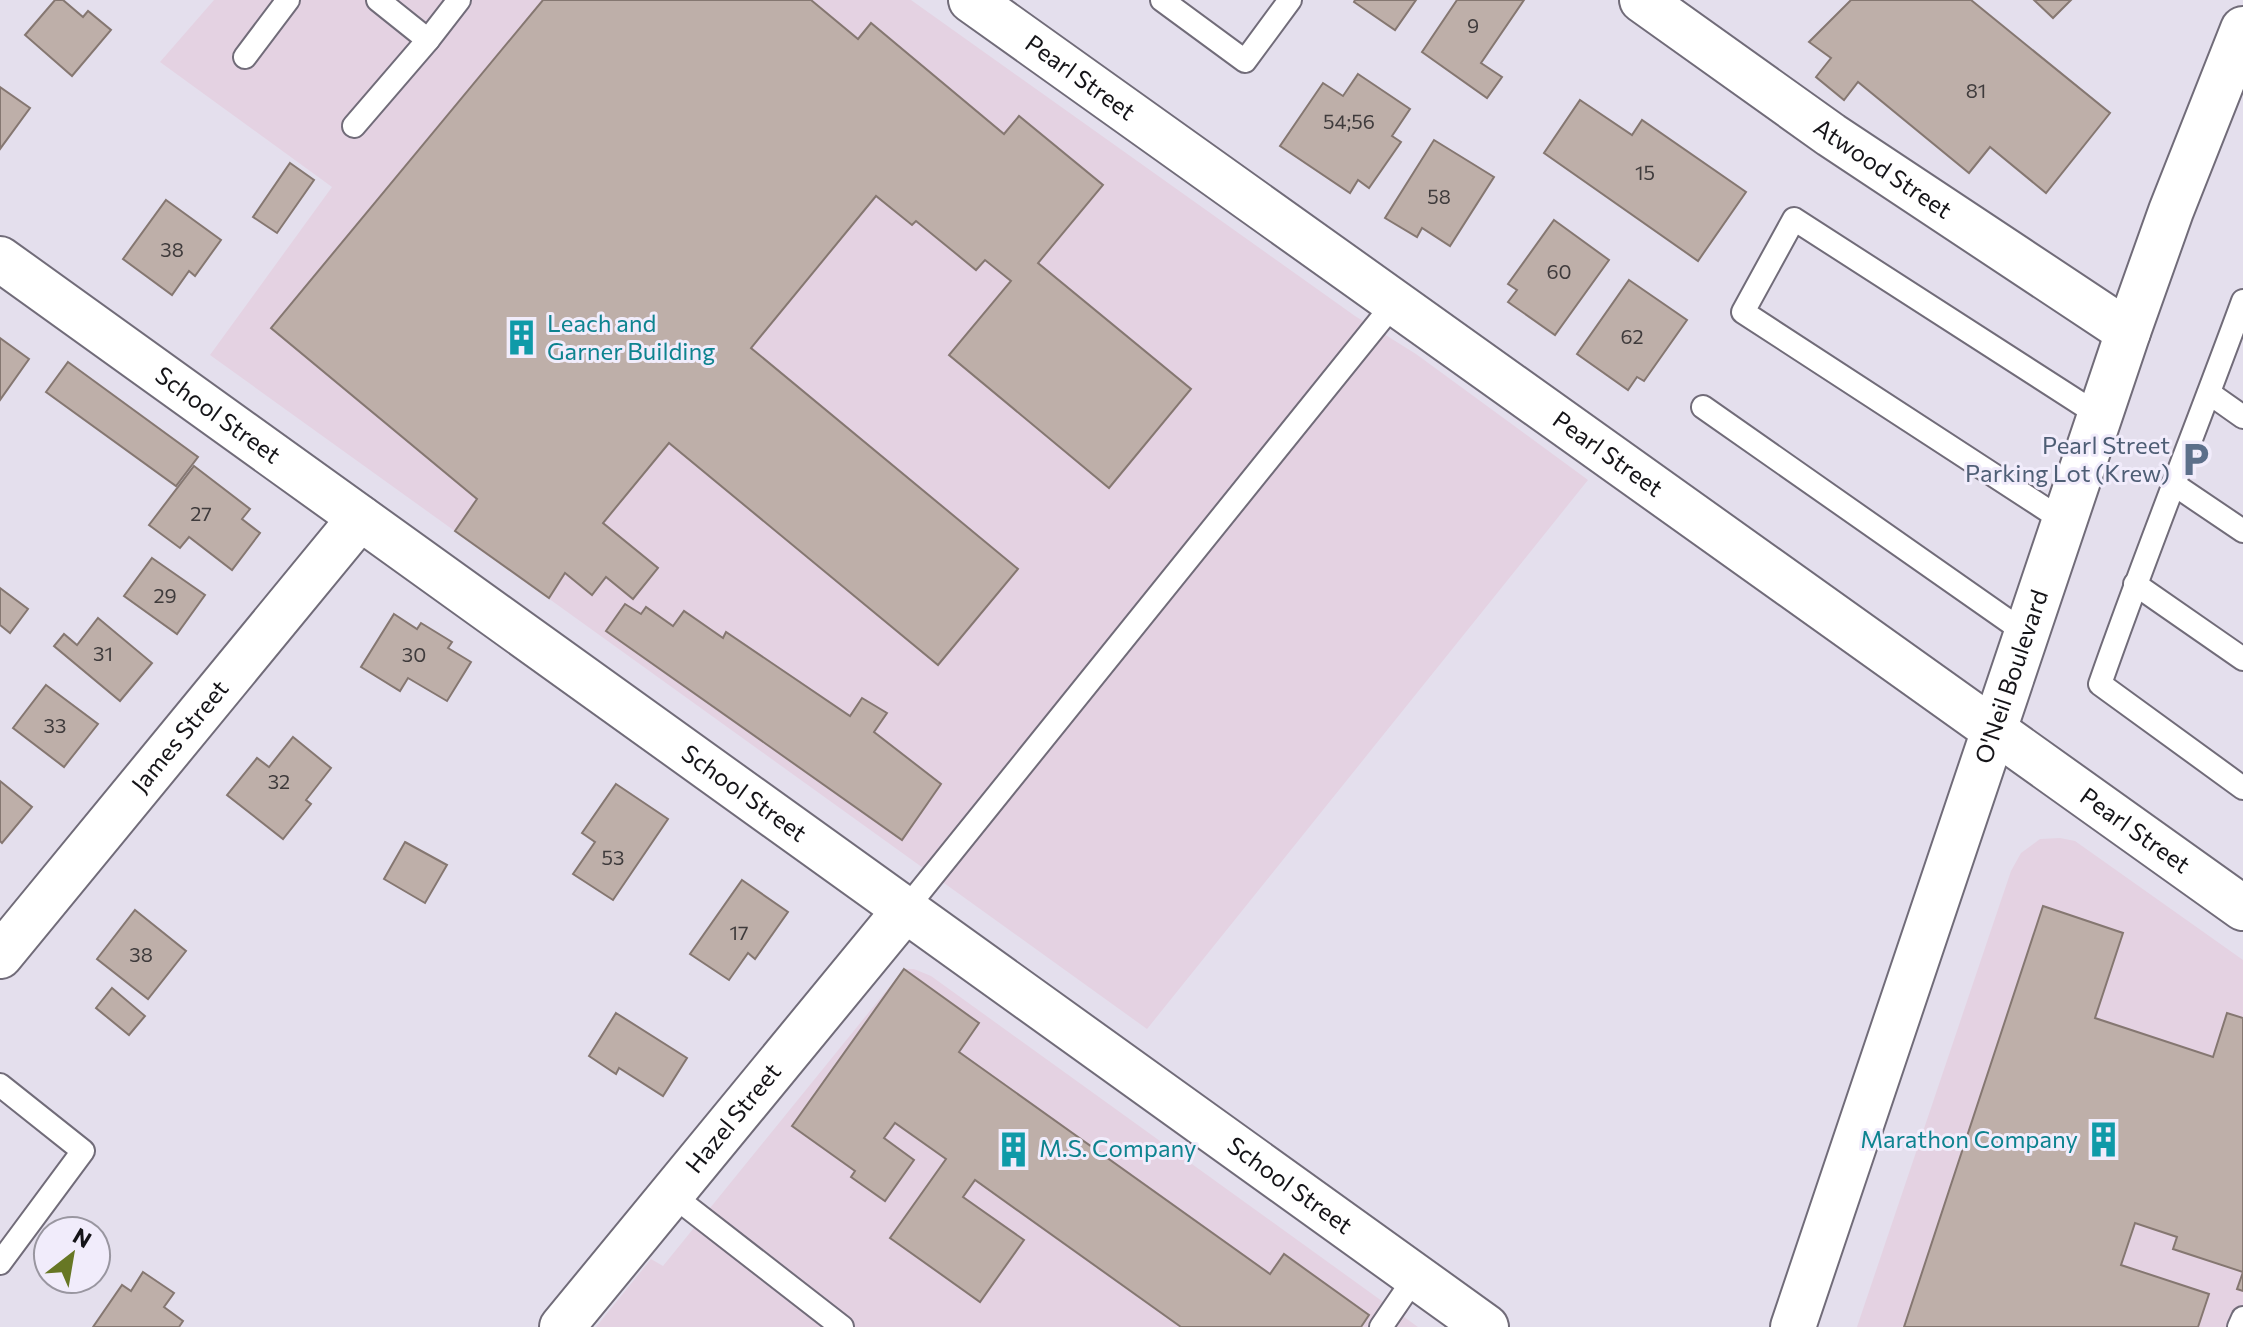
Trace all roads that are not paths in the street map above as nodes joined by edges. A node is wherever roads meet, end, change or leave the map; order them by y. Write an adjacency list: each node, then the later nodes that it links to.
1 (288, 0): 10 (lane)
2 (378, 0): 9 (lane)
3 (459, 0): 9 (lane)
4 (971, 0): 13 (street, Pearl Street)
5 (1162, 0): 6 (lane)
6 (1290, 0)
7 (1642, 0): 15 (street, Atwood Street)
8 (2243, 29): 15 (street, O'Neil Boulevard)
9 (428, 40): 11 (lane)
10 (245, 57)
11 (354, 126)
12 (0, 259): 21 (street, School Street)
13 (1396, 301): 27 (street, Pearl Street); 30 (lane)
14 (2243, 301): 16 (lane)
15 (2128, 332): 18 (street, O'Neil Boulevard)
16 (2209, 393): 19 (lane); 20 (lane)
17 (1703, 407): 25 (lane)
18 (2100, 416): 22 (street, O'Neil Boulevard); 22 (lane)
19 (2243, 417)
20 (2175, 485): 23 (lane); 24 (lane)
21 (360, 518): 30 (street, School Street); 31 (street, James Street)
22 (2064, 521): 25 (street, O'Neil Boulevard)
23 (2243, 531)
24 (2135, 584): 26 (lane); 28 (lane)
25 (2027, 634): 27 (street, O'Neil Boulevard)
26 (2243, 659)
27 (1994, 730): 29 (street, Pearl Street); 41 (street, O'Neil Boulevard)
28 (2243, 788)
29 (2243, 908)
30 (905, 910): 33 (street, Hazel Street); 35 (street, School Street)
31 (0, 956)
32 (0, 1085): 34 (lane)
33 (671, 1194): 37 (street, Hazel Street); 38 (lane)
34 (0, 1263)
35 (1416, 1276): 39 (lane); 40 (street, School Street)
36 (2243, 1318): 42 (lane)
37 (562, 1327)
38 (842, 1327)
39 (1381, 1327)
40 (1486, 1327)
41 (1793, 1327)
42 (2239, 1327)

